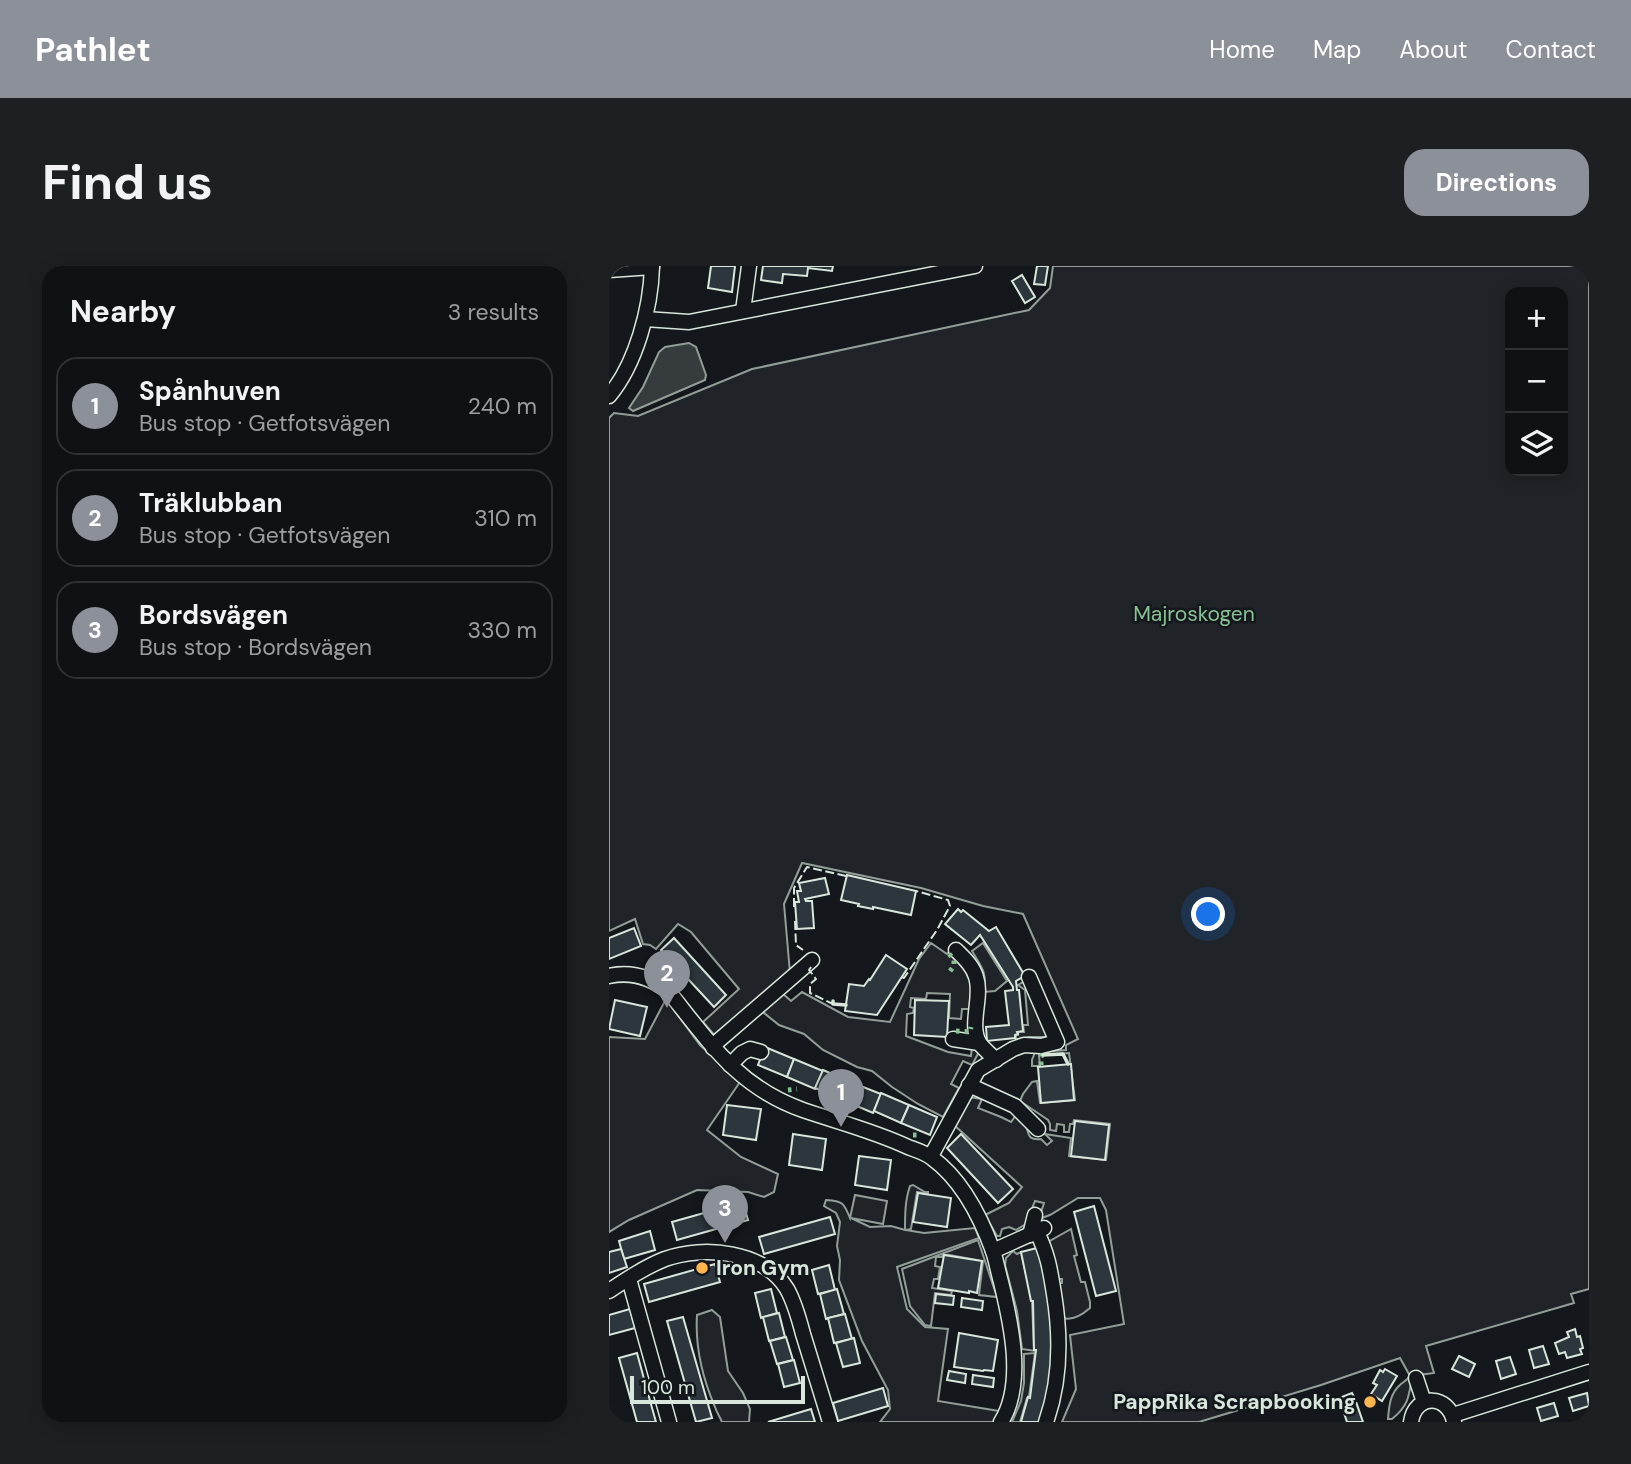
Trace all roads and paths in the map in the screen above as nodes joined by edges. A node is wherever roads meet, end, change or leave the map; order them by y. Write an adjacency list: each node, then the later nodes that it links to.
1 (652, 266): 4 (street); 6 (street)
2 (749, 266): 5 (street)
3 (975, 266): 5 (street)
4 (609, 271)
5 (743, 311): 6 (street)
6 (645, 319): 7 (street)
7 (609, 396)
8 (956, 950): 13 (street)
9 (812, 960): 14 (street)
10 (609, 976): 14 (street)
11 (1029, 977): 16 (street)
12 (953, 1039): 13 (street)
13 (979, 1043): 16 (street)
14 (712, 1048): 17 (street)
15 (761, 1052): 17 (street)
16 (996, 1060): 18 (street)
17 (730, 1065): 20 (street)
18 (969, 1085): 19 (street); 20 (street)
19 (1038, 1129)
20 (931, 1156): 23 (street)
21 (1035, 1215): 22 (street)
22 (1038, 1231): 23 (street); 33 (street)
23 (993, 1251): 32 (street)
24 (629, 1279): 25 (street); 30 (street); 31 (street)
25 (609, 1291)
26 (1589, 1372): 29 (street)
27 (1416, 1378): 28 (street)
28 (1425, 1402): 29 (street); 34 (street)
29 (1453, 1418)
30 (669, 1422)
31 (830, 1422)
32 (1001, 1422)
33 (1046, 1422)
34 (1411, 1422)

